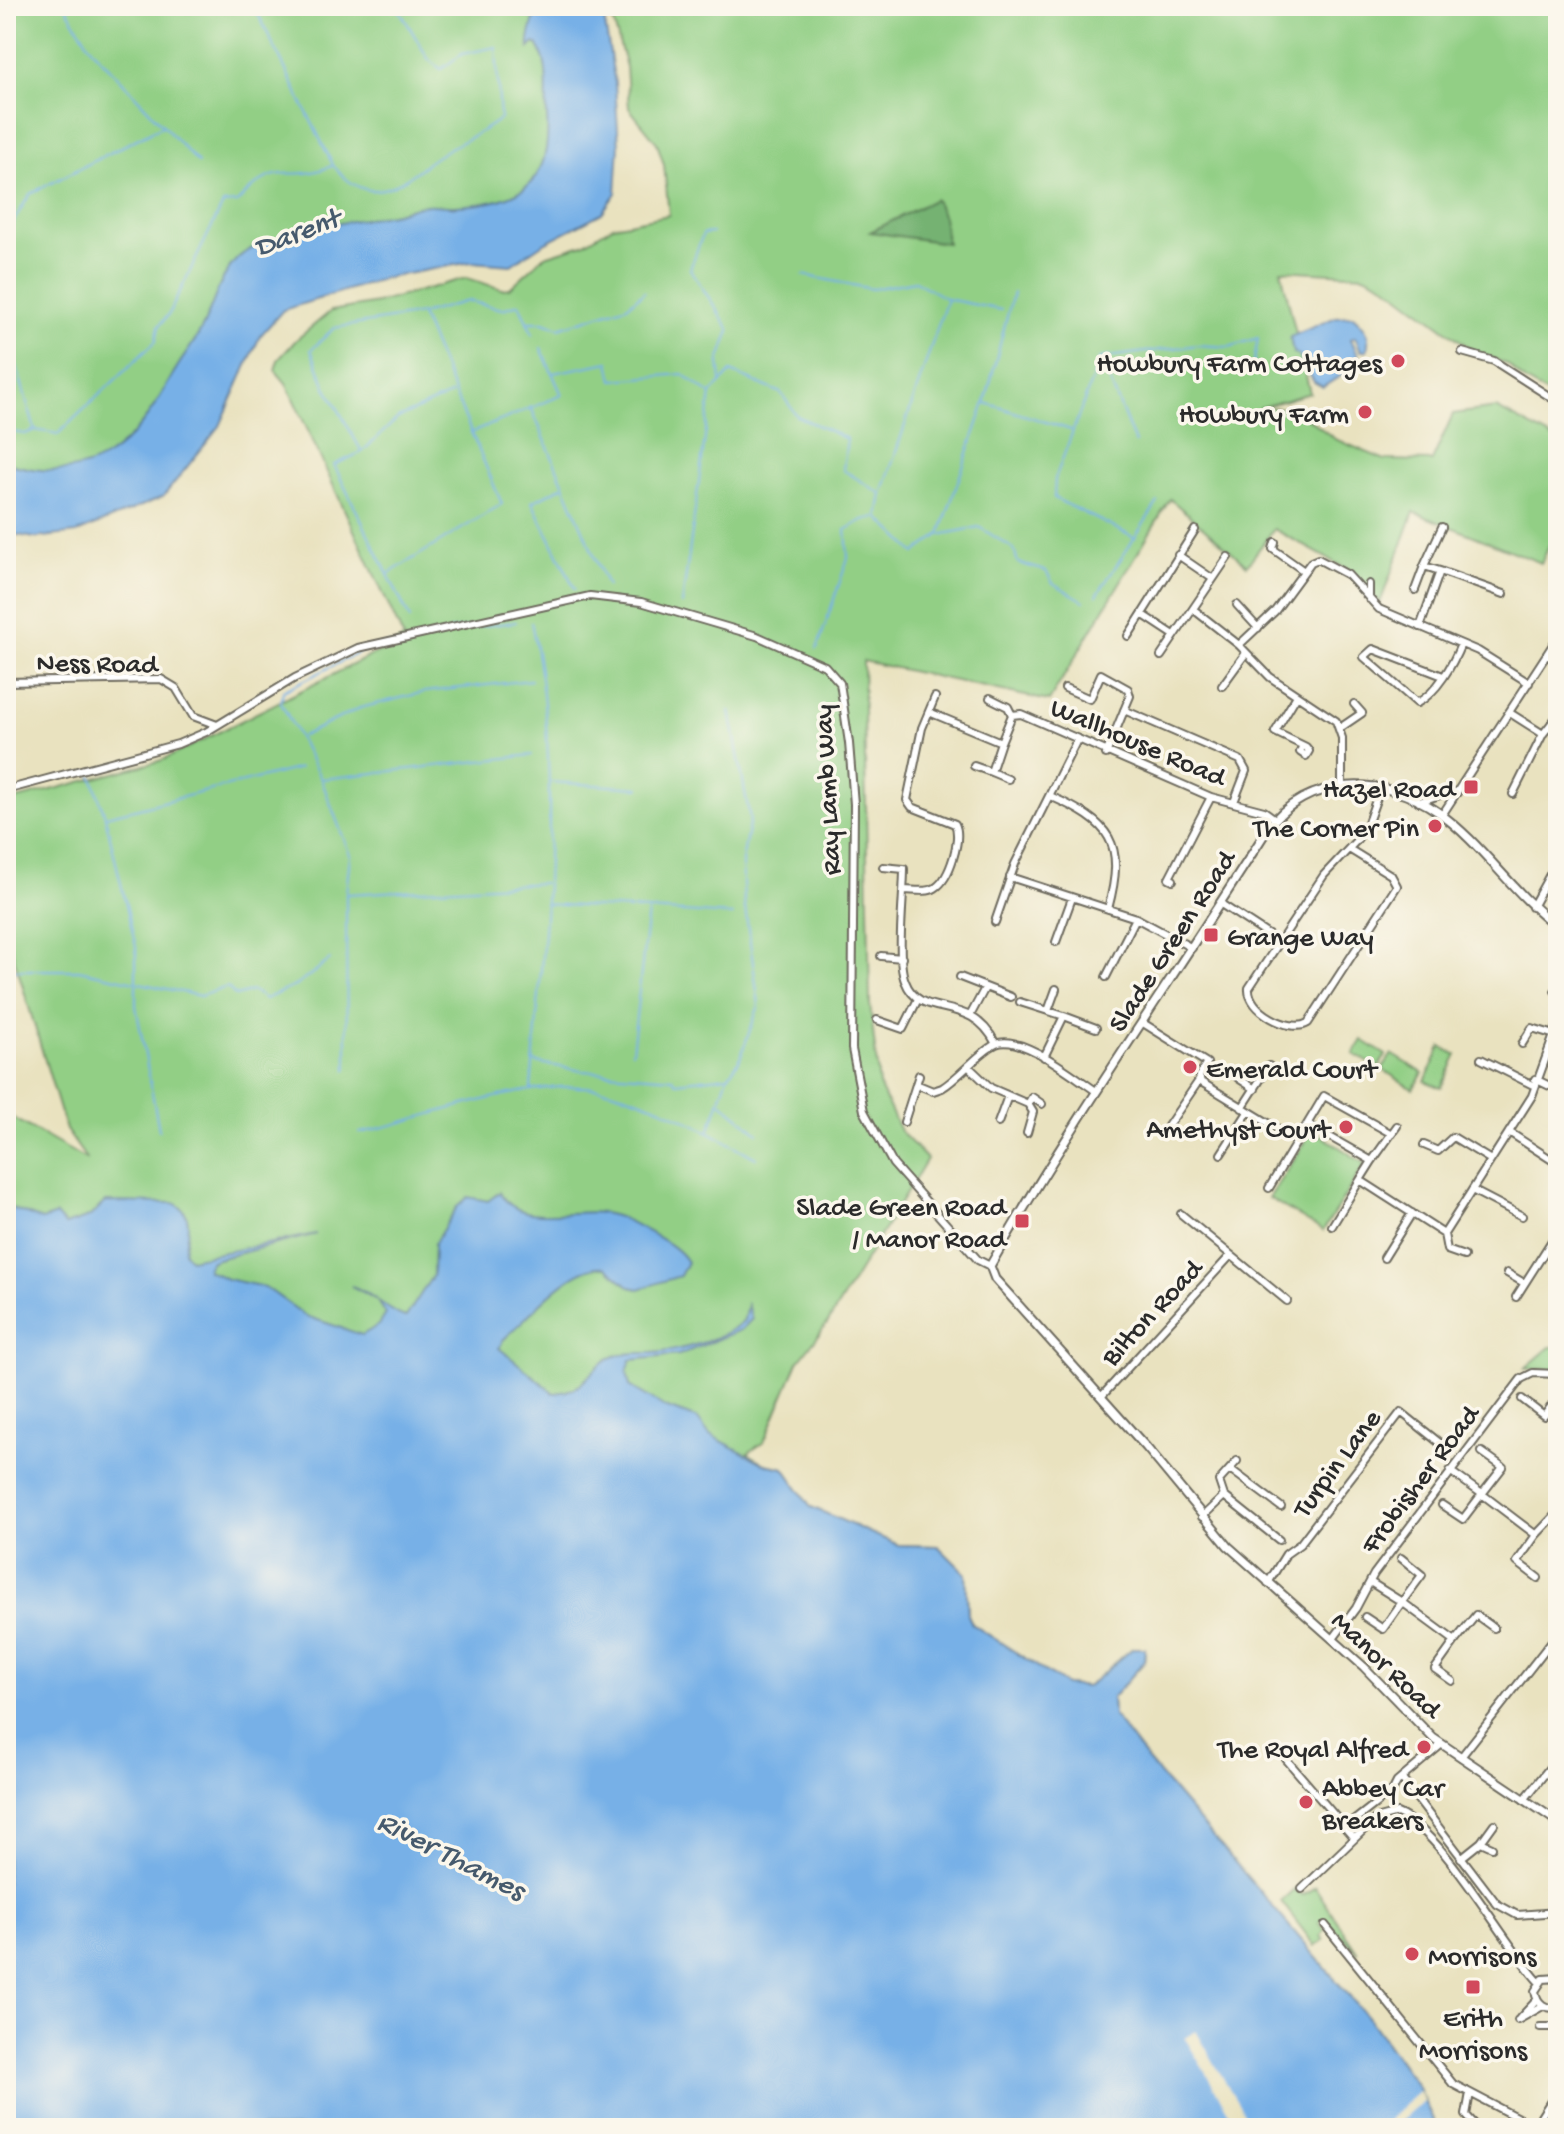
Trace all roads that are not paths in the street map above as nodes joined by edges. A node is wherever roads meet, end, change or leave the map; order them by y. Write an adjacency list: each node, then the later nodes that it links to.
1 (1462, 352): 2 (street)
2 (1558, 402)
3 (1442, 527): 8 (street)
4 (1195, 530): 6 (street)
5 (1275, 542): 9 (street)
6 (1178, 555): 11 (street); 18 (street)
7 (1228, 557): 11 (street)
8 (1424, 566): 10 (street); 13 (street)
9 (1304, 571): 15 (street); 20 (street)
10 (1440, 571): 14 (street); 19 (street)
11 (1213, 579): 17 (street)
12 (1369, 584): 15 (street)
13 (1415, 590)
14 (1504, 594)
15 (1369, 599): 19 (street)
16 (1237, 605): 20 (street)
17 (1193, 609): 21 (street); 25 (street)
18 (1142, 614): 21 (street); 22 (street)
19 (1420, 627): 24 (street)
20 (1258, 628): 25 (street)
21 (1174, 635): 28 (street)
22 (1128, 636)
23 (1558, 637): 27 (street)
24 (1461, 644): 30 (street); 32 (street)
25 (1239, 645): 26 (street)
26 (1246, 653): 33 (street); 36 (street)
27 (1547, 655): 29 (street); 32 (street)
28 (1161, 656)
29 (1558, 662)
30 (1443, 676): 30 (street)
31 (6, 682): 44 (street, Ness Road)
32 (1529, 683): 41 (street)
33 (1222, 686)
34 (1065, 688): 39 (street)
35 (935, 697): 40 (street)
36 (1296, 697): 45 (street); 49 (street)
37 (990, 698): 42 (street, Wallhouse Road)
38 (1354, 704): 45 (street)
39 (1124, 710): 50 (street); 61 (street)
40 (929, 712): 48 (street); 70 (street)
41 (1510, 713): 46 (street); 57 (street)
42 (1012, 715): 47 (street, Wallhouse Road); 48 (street)
43 (1558, 715): 46 (street)
44 (217, 725): 56 (street); 134 (street, Ray Lamb Way)
45 (1340, 728): 54 (street)
46 (1543, 734): 58 (street)
47 (1077, 740): 50 (street, Wallhouse Road); 59 (street)
48 (1001, 742): 52 (street)
49 (1302, 747)
50 (1106, 754): 60 (street, Wallhouse Road)
51 (974, 766): 52 (street)
52 (991, 772): 53 (street)
53 (1008, 779)
54 (1342, 785): 55 (street, Slade Green Road); 64 (street, Slade Green Road)
55 (1380, 789): 62 (street, Slade Green Road); 65 (street)
56 (6, 790)
57 (1457, 793): 62 (street); 63 (street)
58 (1513, 794)
59 (1050, 796): 68 (street); 74 (street)
60 (1211, 797): 61 (street, Wallhouse Road); 69 (street)
61 (1234, 802): 64 (street, Wallhouse Road)
62 (1419, 802): 63 (street, Slade Green Road)
63 (1442, 815): 73 (street, Slade Green Road)
64 (1275, 819): 72 (street, Slade Green Road)
65 (1349, 849): 79 (street); 79 (street)
66 (1558, 860): 73 (street)
67 (883, 867): 70 (street)
68 (1010, 877): 71 (street); 76 (street)
69 (1169, 878)
70 (904, 890): 82 (street)
71 (1072, 898): 74 (street); 78 (street)
72 (1221, 904): 79 (street); 80 (street, Slade Green Road)
73 (1532, 907): 77 (street, Slade Green Road)
74 (1108, 909): 75 (street)
75 (1136, 918): 80 (street); 84 (street)
76 (995, 922)
77 (1558, 927)
78 (1055, 942)
79 (1279, 942)
80 (1192, 948): 94 (street, Slade Green Road)
81 (881, 956): 82 (street)
82 (902, 958): 88 (street)
83 (960, 977): 85 (street)
84 (1106, 977)
85 (985, 988): 87 (street); 91 (street)
86 (1056, 989): 90 (street)
87 (1011, 997)
88 (918, 999): 91 (street); 93 (street)
89 (1020, 1002): 90 (street)
90 (1048, 1011): 92 (street)
91 (971, 1014): 98 (street)
92 (1064, 1016): 96 (street); 101 (street)
93 (877, 1020)
94 (1143, 1023): 107 (street); 112 (street, Slade Green Road)
95 (1558, 1024): 97 (street)
96 (1096, 1028)
97 (1555, 1035): 99 (street); 100 (street)
98 (996, 1044): 101 (street); 104 (street)
99 (1522, 1044)
100 (1554, 1050): 108 (street)
101 (1044, 1057): 112 (street)
102 (1481, 1059): 108 (street)
103 (1269, 1066): 110 (street)
104 (970, 1068): 109 (street); 113 (street)
105 (919, 1075): 109 (street)
106 (1238, 1078): 110 (street)
107 (1200, 1079): 116 (street); 120 (street)
108 (1535, 1082): 111 (street); 122 (street)
109 (916, 1084): 117 (street)
110 (1255, 1089): 116 (street)
111 (1558, 1090)
112 (1096, 1091): 146 (street)
113 (1008, 1096): 114 (street); 118 (street)
114 (1028, 1104): 115 (street); 123 (street)
115 (1042, 1104)
116 (1245, 1110): 125 (street); 127 (street)
117 (904, 1122)
118 (998, 1123)
119 (1309, 1125): 124 (street); 125 (street); 129 (street)
120 (1168, 1126)
121 (1397, 1126): 124 (street)
122 (1509, 1132): 128 (street); 130 (street)
123 (1027, 1133)
124 (1392, 1134): 129 (street)
125 (1298, 1141): 132 (street)
126 (1424, 1145): 128 (street)
127 (1221, 1154)
128 (1491, 1160): 133 (street)
129 (1372, 1161): 131 (street)
130 (1555, 1162)
131 (1360, 1180): 135 (street); 138 (street)
132 (1269, 1188)
133 (1472, 1190): 137 (street); 140 (street)
134 (917, 1192): 146 (street, Manor Road)
135 (1412, 1213): 140 (street); 145 (street)
136 (1181, 1214): 142 (street, Bilton Road)
137 (1522, 1216)
138 (1332, 1226)
139 (1558, 1231): 148 (street)
140 (1444, 1234): 141 (street)
141 (1447, 1250): 143 (street); 144 (street)
142 (1231, 1255): 150 (street, Bilton Road); 152 (street, Bilton Road)
143 (1440, 1256)
144 (1464, 1256)
145 (1384, 1258)
146 (990, 1266): 152 (street, Manor Road)
147 (1507, 1273): 148 (street)
148 (1524, 1283): 149 (street)
149 (1516, 1297)
150 (1287, 1301)
151 (1558, 1374): 159 (street, Frobisher Road)
152 (1101, 1397): 165 (street, Manor Road)
153 (1558, 1397): 154 (street, Frobisher Road)
154 (1522, 1399)
155 (1446, 1448): 171 (street, Turpin Lane)
156 (1482, 1452): 160 (street)
157 (1237, 1461): 158 (street)
158 (1230, 1469): 161 (street); 163 (street)
159 (1450, 1471): 160 (street); 170 (street, Frobisher Road)
160 (1482, 1494): 162 (street); 166 (street)
161 (1224, 1496): 165 (street); 167 (street)
162 (1442, 1505)
163 (1281, 1507)
164 (1558, 1512): 166 (street)
165 (1202, 1517): 171 (street, Manor Road)
166 (1536, 1535): 169 (street)
167 (1279, 1540)
168 (1401, 1558): 172 (street)
169 (1538, 1578)
170 (1370, 1582): 172 (street); 176 (street, Frobisher Road)
171 (1268, 1583): 176 (street, Manor Road)
172 (1402, 1602): 173 (street); 177 (street)
173 (1365, 1617)
174 (1494, 1628): 177 (street)
175 (1558, 1633): 180 (street)
176 (1333, 1639): 179 (street, Manor Road)
177 (1455, 1641): 178 (street)
178 (1452, 1681)
179 (1442, 1744): 180 (street, Manor Road); 183 (street)
180 (1461, 1757): 184 (street, Manor Road)
181 (1558, 1757): 184 (street)
182 (1286, 1759): 188 (street)
183 (1402, 1779): 185 (street); 191 (street)
184 (1524, 1800): 186 (street, Manor Road)
185 (1352, 1822)
186 (1558, 1822)
187 (1494, 1824): 189 (street)
188 (1353, 1837): 192 (street); 196 (street)
189 (1481, 1842): 190 (street); 191 (street)
190 (1492, 1847)
191 (1461, 1858): 193 (street)
192 (1302, 1889)
193 (1558, 1912)
194 (1325, 1925): 200 (street)
195 (1558, 1978): 196 (street)
196 (1539, 1982): 197 (street)
197 (1558, 2007)
198 (1540, 2027): 199 (street)
199 (1558, 2031)
200 (1431, 2055): 201 (street); 203 (street)
201 (1423, 2061)
202 (1558, 2090): 204 (street)
203 (1470, 2093): 204 (street); 205 (street)
204 (1536, 2127)
205 (1478, 2128)

